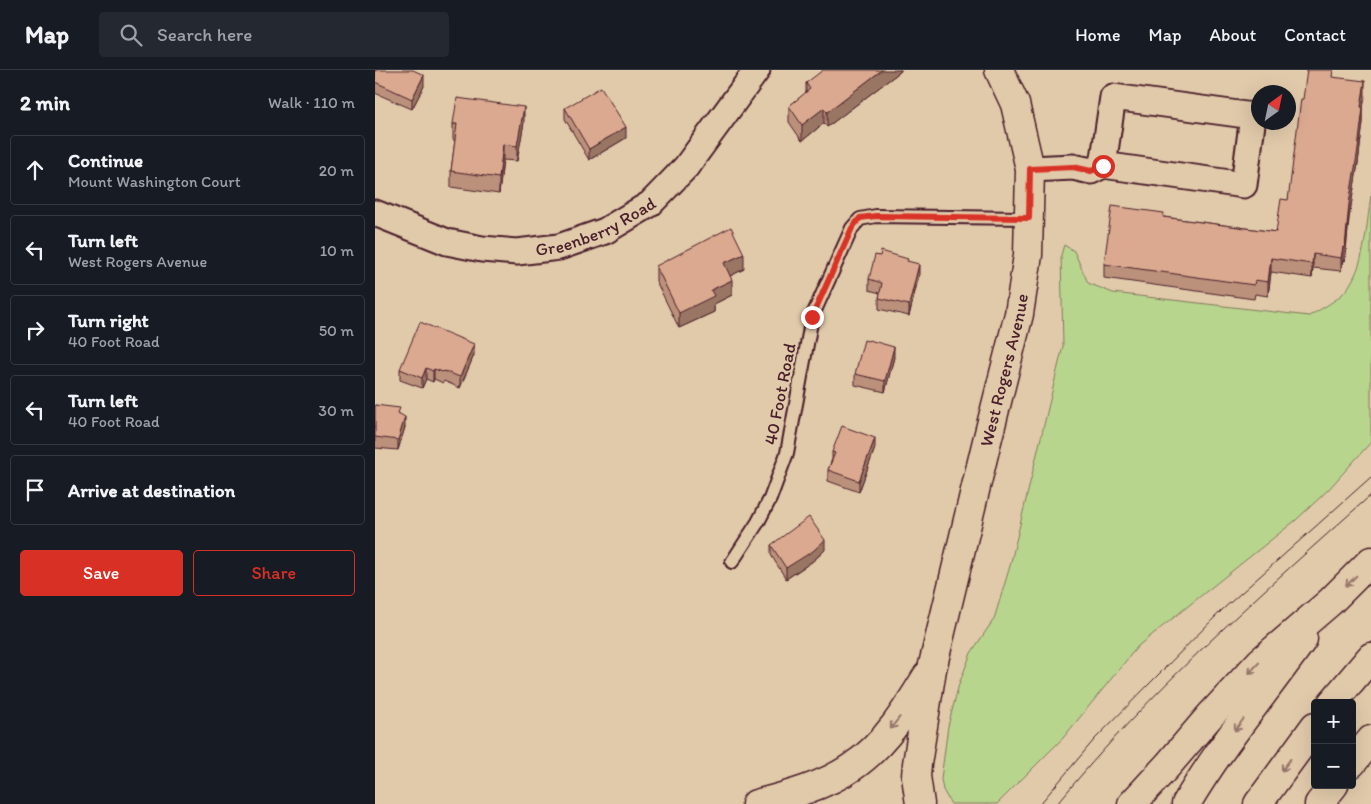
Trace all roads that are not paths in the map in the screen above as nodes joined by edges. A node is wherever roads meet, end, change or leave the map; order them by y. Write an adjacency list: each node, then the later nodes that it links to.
1 (757, 70): 5 (street, Greenberry Road)
2 (999, 70): 4 (main road, West Rogers Avenue)
3 (1103, 166): 3 (street); 4 (street)
4 (1030, 169): 6 (main road, West Rogers Avenue)
5 (375, 214)
6 (1029, 218): 8 (lane, 40 Foot Road); 11 (main road, West Rogers Avenue)
7 (1371, 561): 9 (main road, one-way to 9)
8 (732, 562)
9 (1330, 602): 17 (main road, one-way to 17); 20 (main road, one-way to 20)
10 (1371, 656): 12 (main road)
11 (932, 669): 18 (main road, West Rogers Avenue, one-way to 18); 19 (main road, West Rogers Avenue)
12 (1335, 699)
13 (1311, 732): 21 (main road, one-way to 21)
14 (1371, 740): 15 (main road)
15 (1356, 758)
16 (1331, 789): 22 (main road)
17 (1191, 796)
18 (756, 804)
19 (920, 804)
20 (1132, 804)
21 (1259, 804)
22 (1319, 804)

